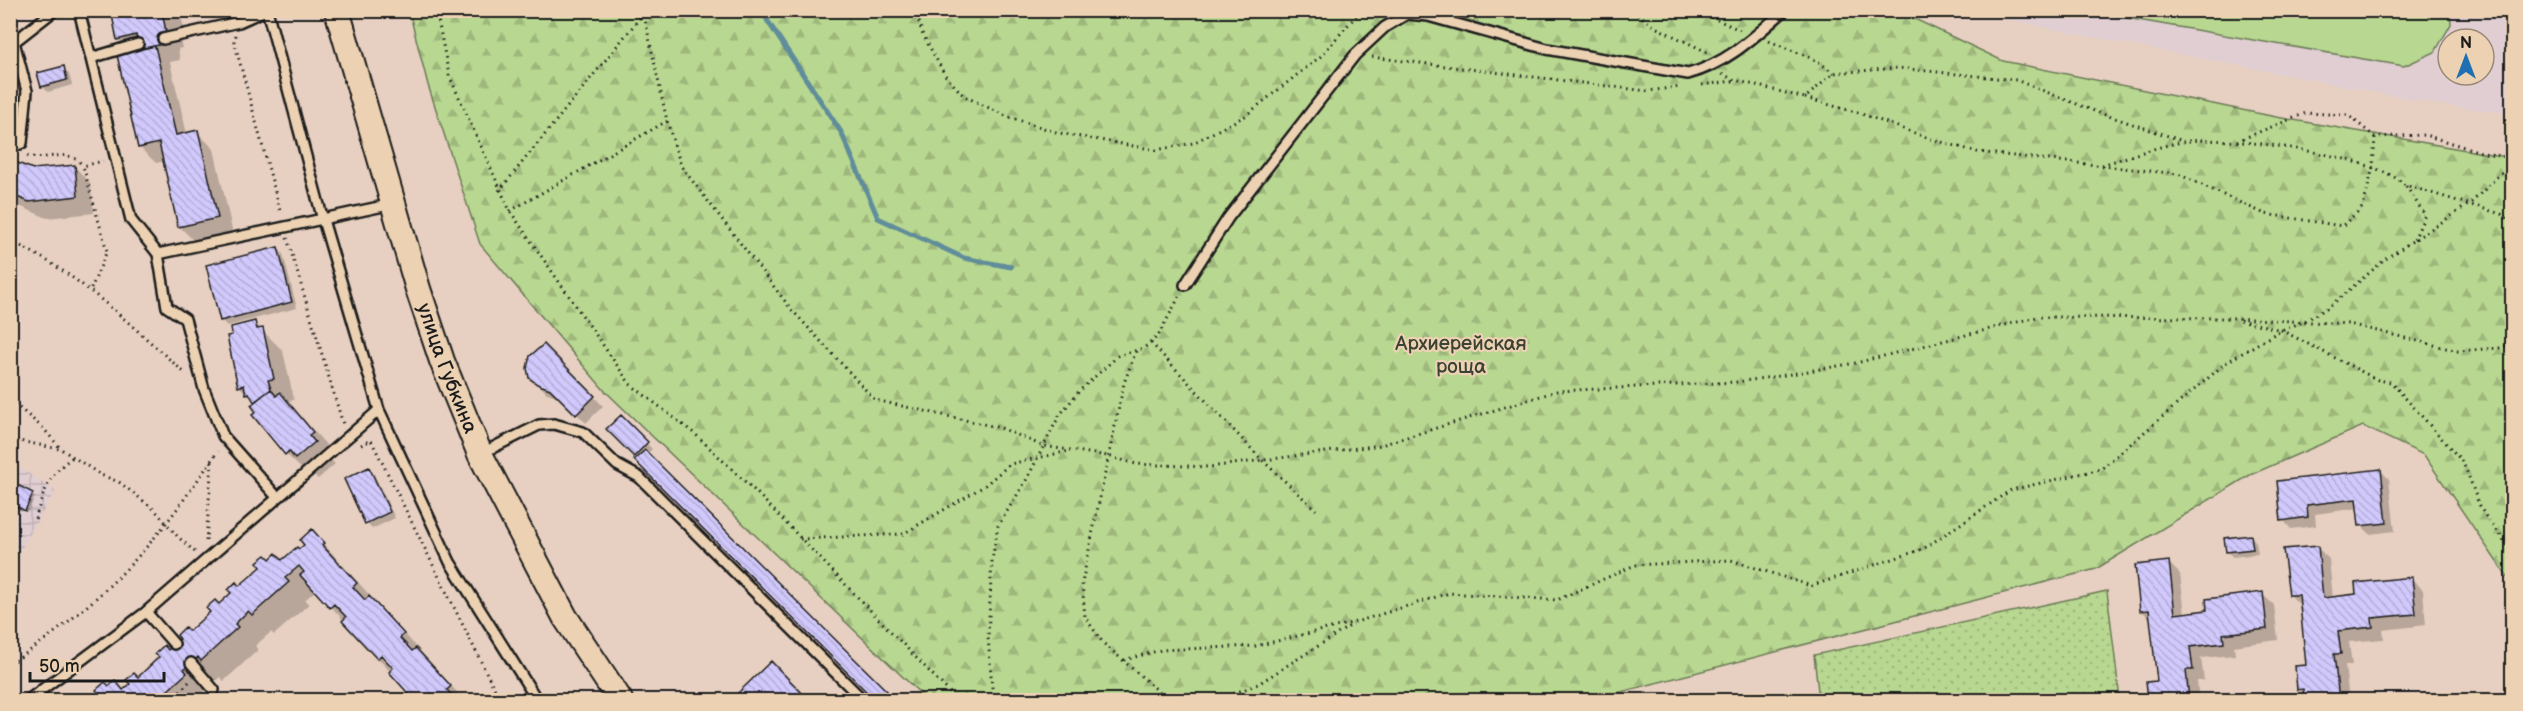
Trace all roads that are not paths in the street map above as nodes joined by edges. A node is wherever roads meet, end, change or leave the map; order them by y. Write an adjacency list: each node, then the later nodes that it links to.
1 (55, 10): 9 (lane)
2 (79, 10): 8 (lane)
3 (266, 10): 6 (lane); 11 (lane)
4 (337, 10): 10 (main road, улица Губкина)
5 (1785, 10): 13 (lane)
6 (163, 39)
7 (138, 44): 8 (lane)
8 (91, 58): 12 (lane)
9 (15, 150)
10 (393, 204): 11 (lane); 15 (main road, улица Губкина)
11 (323, 220): 12 (lane); 14 (lane)
12 (158, 254): 16 (lane)
13 (1185, 285)
14 (379, 410): 16 (lane); 22 (lane)
15 (480, 454): 23 (main road, улица Губкина); 24 (lane)
16 (277, 497): 17 (lane)
17 (146, 612): 18 (lane); 21 (lane)
18 (174, 644)
19 (190, 663): 20 (lane)
20 (214, 690)
21 (28, 700)
22 (537, 700)
23 (620, 700)
24 (862, 700)

